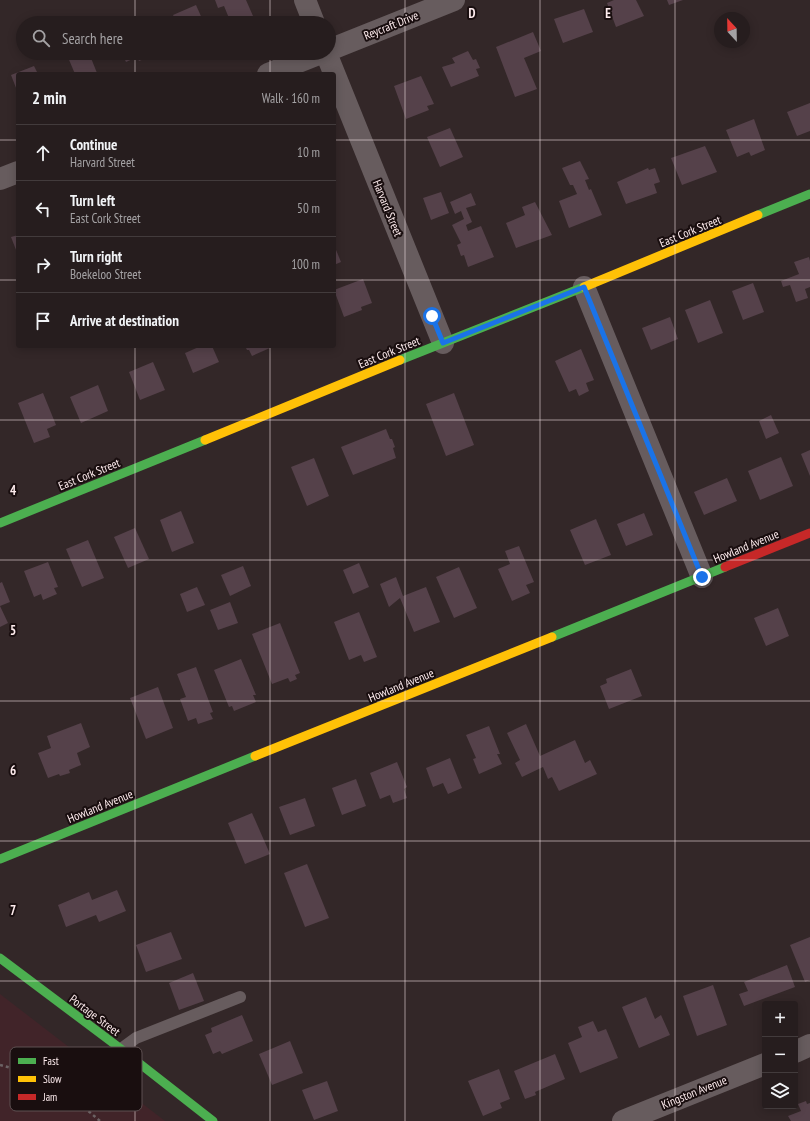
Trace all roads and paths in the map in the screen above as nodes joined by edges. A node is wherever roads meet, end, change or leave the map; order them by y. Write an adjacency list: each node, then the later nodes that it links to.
1 (305, 0): 3 (street)
2 (454, 0): 4 (street, Reycraft Drive)
3 (311, 16)
4 (336, 47)
5 (303, 60): 7 (street)
6 (329, 60): 8 (street, Harvard Street)
7 (273, 72)
8 (334, 72)
9 (336, 78): 14 (street, Harvard Street)
10 (16, 173): 11 (street)
11 (0, 179)
12 (810, 194): 13 (street, East Cork Street)
13 (584, 287): 14 (street, East Cork Street); 17 (street)
14 (443, 343): 15 (street, East Cork Street)
15 (0, 523)
16 (810, 533): 17 (street, Howland Avenue)
17 (702, 577): 18 (street, Howland Avenue)
18 (0, 860)
19 (0, 958): 22 (street, Portage Street)
20 (240, 997): 23 (lane)
21 (810, 1046): 24 (street)
22 (118, 1047)
23 (124, 1047)
24 (798, 1051)
25 (0, 1065): 28 (path)
26 (142, 1065): 31 (street, Portage Street)
27 (762, 1065): 32 (street, Kingston Avenue)
28 (10, 1068)
29 (88, 1111): 30 (path)
30 (100, 1121)
31 (213, 1121)
32 (623, 1121)

